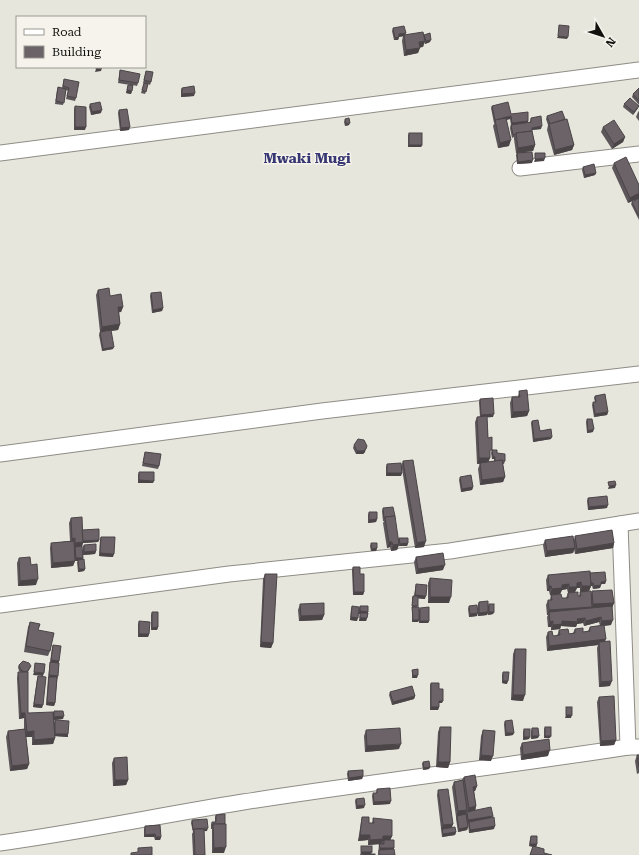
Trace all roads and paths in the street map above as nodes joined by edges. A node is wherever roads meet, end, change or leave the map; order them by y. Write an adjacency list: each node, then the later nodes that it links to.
1 (639, 70): 2 (street)
2 (0, 152)
3 (639, 154): 4 (street)
4 (520, 168)
5 (639, 374): 6 (street)
6 (0, 454)
7 (639, 521): 8 (street)
8 (620, 524): 9 (street); 10 (street)
9 (0, 605)
10 (634, 747): 11 (street)
11 (0, 843)

